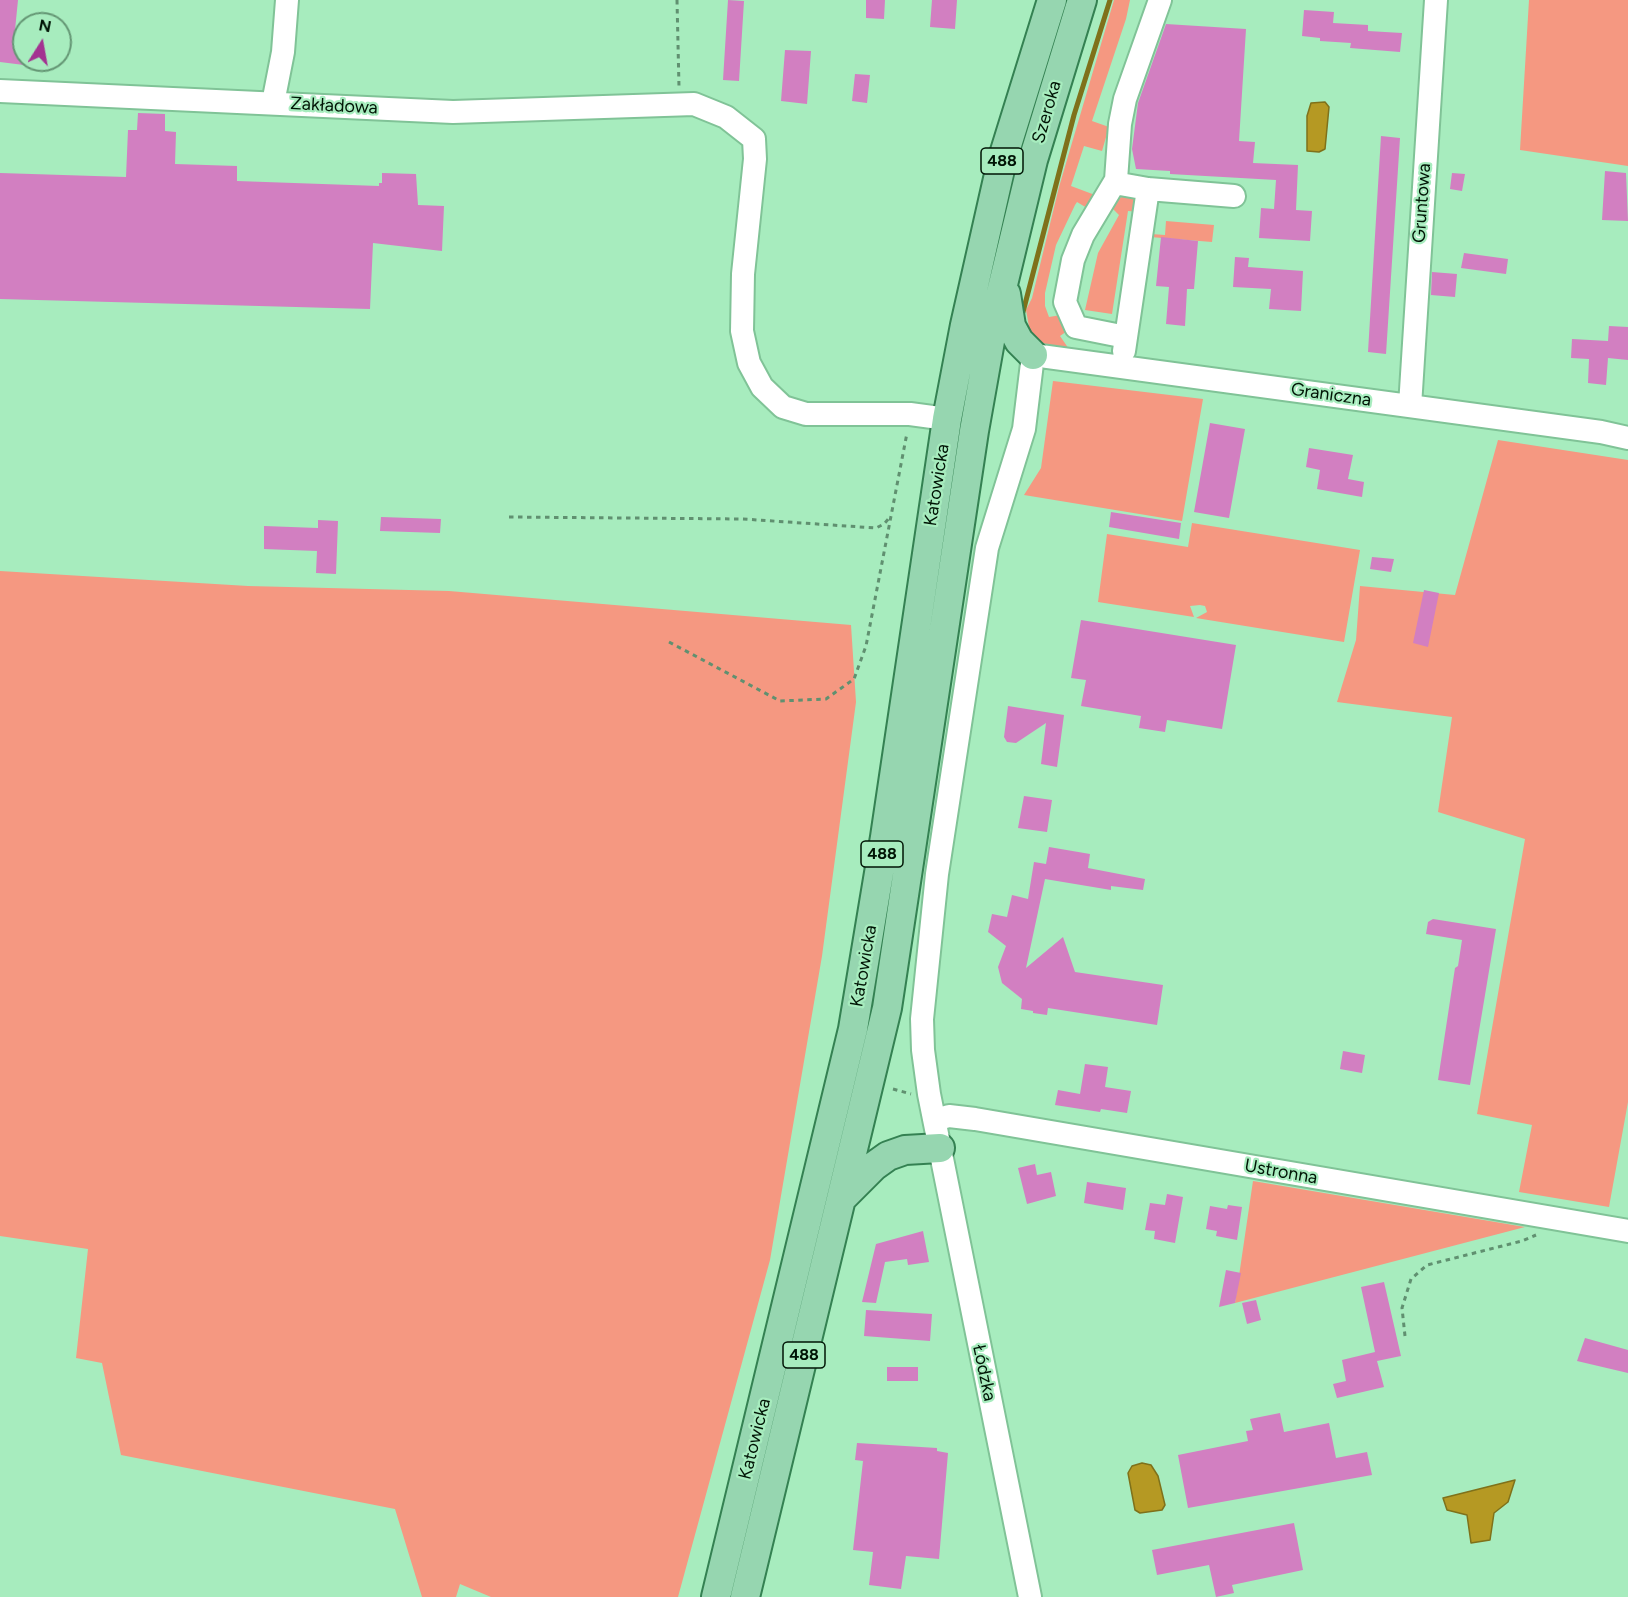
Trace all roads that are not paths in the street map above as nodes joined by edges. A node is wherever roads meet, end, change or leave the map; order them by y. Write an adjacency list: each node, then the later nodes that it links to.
1 (287, 0): 7 (street)
2 (1052, 0): 12 (main road, Szeroka / 488)
3 (1082, 0): 11 (main road, Szeroka / 488)
4 (1160, 0): 8 (street)
5 (1436, 0): 17 (street, Gruntowa)
6 (0, 91): 7 (street, Zakładowa)
7 (273, 103): 18 (street, Zakładowa)
8 (1116, 180): 9 (street); 14 (street)
9 (1148, 189): 10 (street); 14 (street)
10 (1233, 196)
11 (1005, 275): 13 (main road, Szeroka / 488); 15 (main road)
12 (964, 325): 18 (main road, Katowicka / 488)
13 (992, 330): 22 (main road, Katowicka / 488)
14 (1126, 337): 16 (street)
15 (1033, 355): 16 (street, Graniczna); 20 (street, Łódzka)
16 (1122, 367): 17 (street, Graniczna)
17 (1410, 406): 19 (street, Graniczna)
18 (947, 420): 24 (main road, Katowicka / 488)
19 (1628, 438)
20 (935, 1120): 21 (street, Łódzka); 23 (street, Ustronna)
21 (940, 1148): 22 (main road); 26 (street, Łódzka)
22 (843, 1197): 25 (main road, Katowicka / 488)
23 (1628, 1230)
24 (716, 1597)
25 (745, 1597)
26 (1030, 1597)

